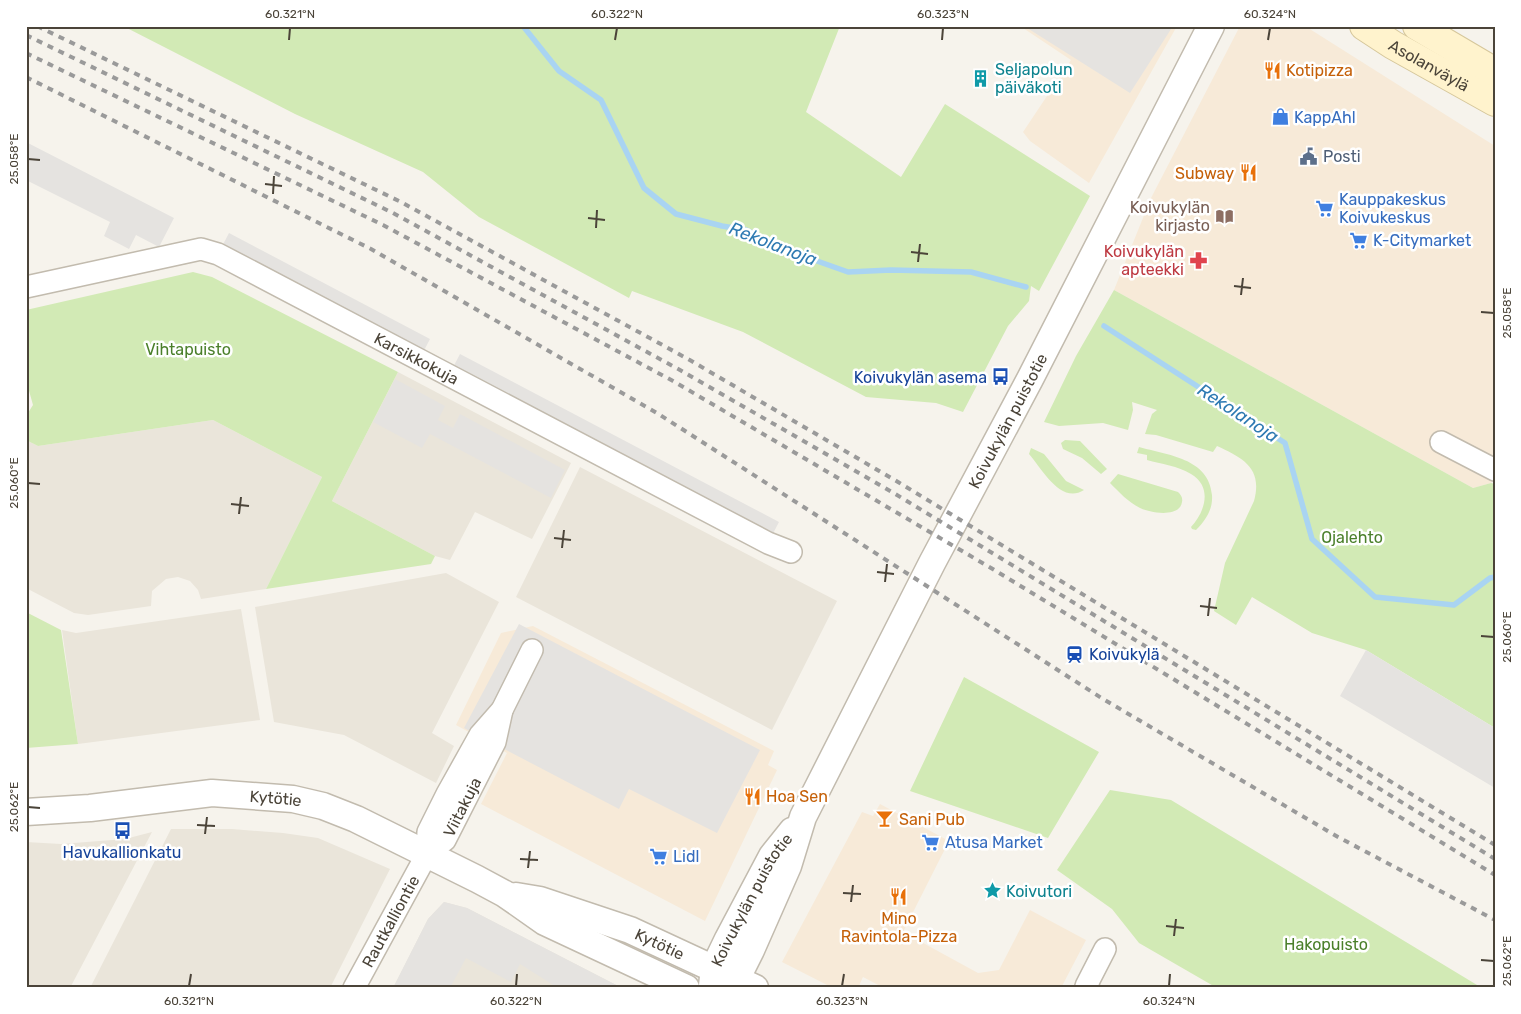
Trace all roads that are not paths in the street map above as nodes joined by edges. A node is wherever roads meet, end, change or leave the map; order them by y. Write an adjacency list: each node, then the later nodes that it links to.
1 (1211, 26): 15 (street, Koivukylän puistotie)
2 (1364, 26): 5 (main road, Asolanväylä)
3 (1417, 26): 4 (main road, Asolanväylä)
4 (1495, 72)
5 (1495, 102)
6 (26, 287): 9 (street, Karsikkokuja)
7 (1441, 442): 8 (street)
8 (1495, 470)
9 (791, 552)
10 (532, 650): 12 (street, Viitakuja)
11 (26, 812): 12 (street, Kytötie)
12 (426, 854): 13 (street, Kytötie); 16 (street, Rautkalliontie)
13 (505, 894): 15 (street, Kytötie); 17 (street, Kytötie)
14 (1105, 949): 18 (street)
15 (729, 982)
16 (354, 988)
17 (686, 988)
18 (1089, 988)

